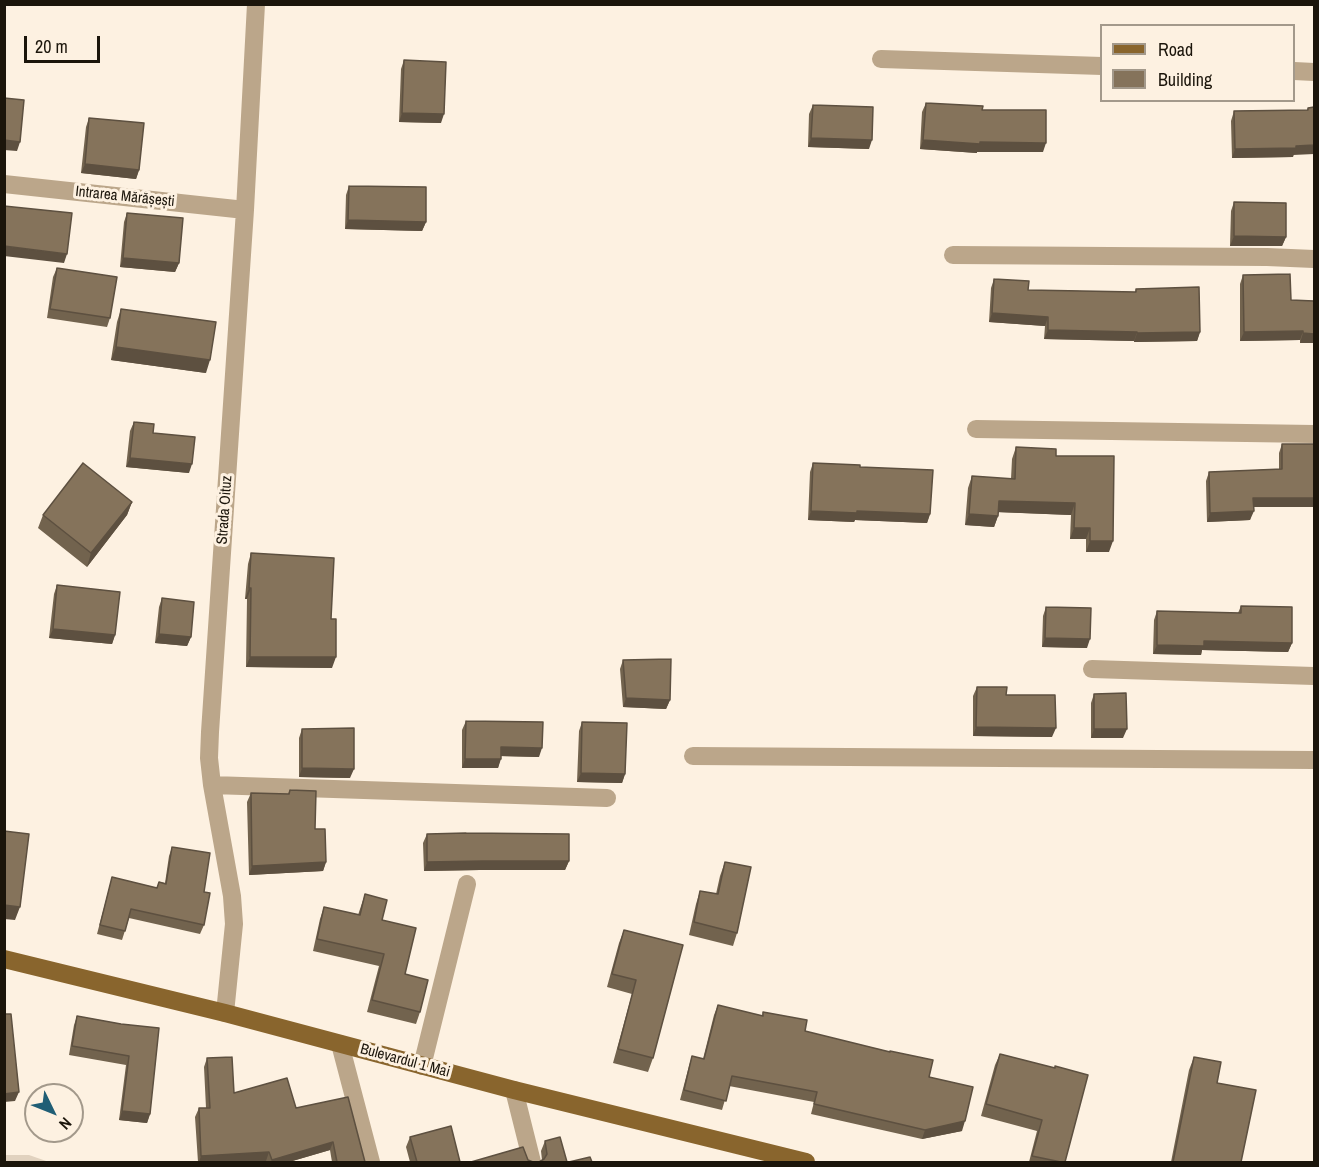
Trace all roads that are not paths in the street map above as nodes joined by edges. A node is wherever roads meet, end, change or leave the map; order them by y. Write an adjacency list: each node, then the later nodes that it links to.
1 (256, 4): 7 (street, Strada Oituz)
2 (880, 60): 3 (street)
3 (1100, 66)
4 (1295, 71): 5 (street)
5 (1314, 72)
6 (4, 184): 7 (street, Intrarea Mărășești)
7 (245, 210): 16 (street, Strada Oituz)
8 (953, 255): 9 (street)
9 (1314, 259)
10 (976, 429): 11 (street)
11 (1314, 434)
12 (1092, 669): 13 (street)
13 (1314, 676)
14 (693, 756): 15 (street)
15 (1314, 760)
16 (212, 785): 17 (street); 20 (street, Strada Oituz)
17 (607, 798)
18 (467, 884): 22 (street)
19 (4, 959): 20 (main road, Bulevardul 1 Mai)
20 (225, 1013): 21 (main road, Bulevardul 1 Mai)
21 (340, 1044): 22 (main road, Bulevardul 1 Mai); 24 (street)
22 (422, 1066): 23 (main road, Bulevardul 1 Mai)
23 (514, 1090): 25 (street); 26 (main road, Bulevardul 1 Mai)
24 (371, 1162)
25 (532, 1162)
26 (806, 1162)

